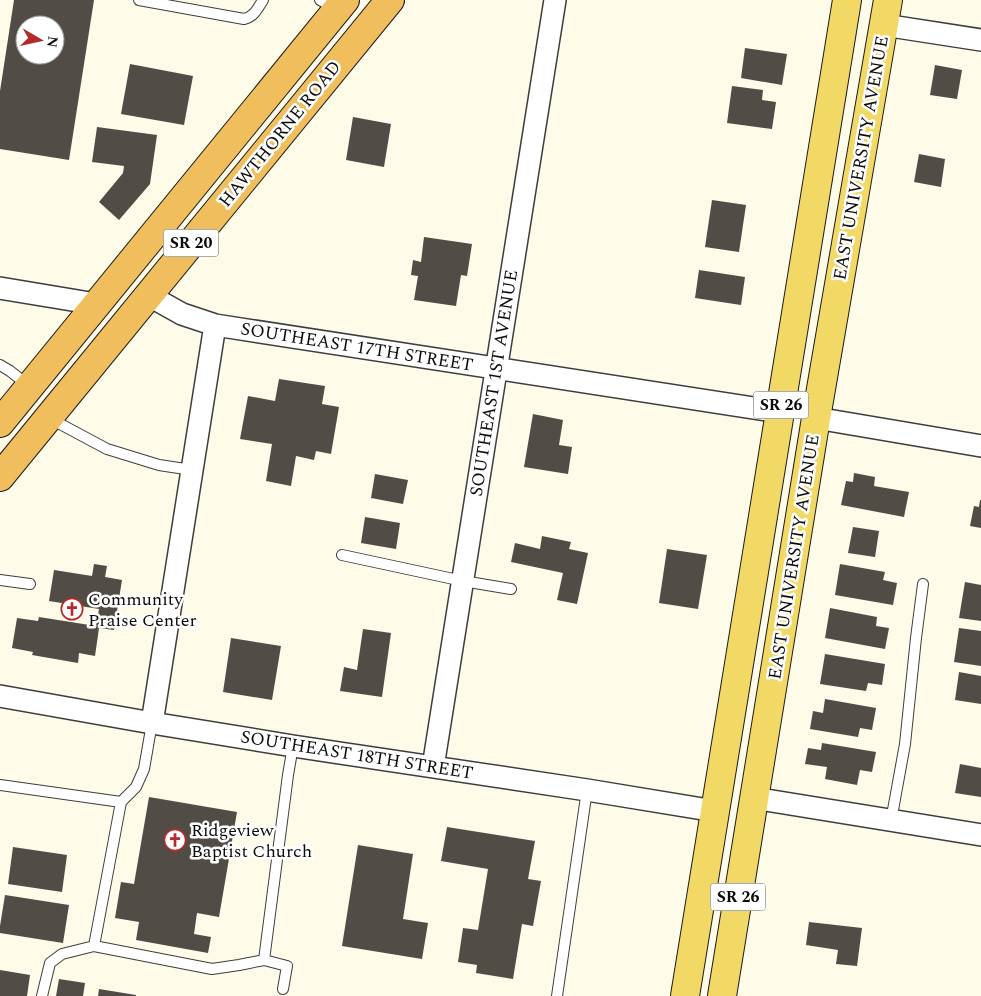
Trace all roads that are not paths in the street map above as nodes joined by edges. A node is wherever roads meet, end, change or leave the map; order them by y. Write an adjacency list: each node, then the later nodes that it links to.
1 (139, 0): 2 (lane)
2 (263, 0)
3 (390, 0): 10 (highway, HAWTHORNE ROAD / SR 20)
4 (555, 0): 14 (street, SOUTHEAST 1ST AVENUE)
5 (334, 3): 11 (highway, HAWTHORNE ROAD / SR 20)
6 (845, 10): 7 (main road); 16 (main road, EAST UNIVERSITY AVENUE / SR 26)
7 (886, 12): 8 (street); 18 (main road, EAST UNIVERSITY AVENUE / SR 26)
8 (981, 40)
9 (0, 288): 11 (street)
10 (148, 295): 12 (street, SOUTHEAST 17TH STREET); 17 (highway, HAWTHORNE ROAD / SR 20)
11 (96, 304): 15 (highway, HAWTHORNE ROAD / SR 20)
12 (215, 325): 14 (street, SOUTHEAST 17TH STREET); 21 (street)
13 (0, 366): 15 (lane)
14 (496, 368): 16 (street, SOUTHEAST 17TH STREET); 25 (street, SOUTHEAST 1ST AVENUE)
15 (29, 387): 19 (highway, HAWTHORNE ROAD / SR 20)
16 (780, 412): 18 (main road); 37 (main road, EAST UNIVERSITY AVENUE / SR 26)
17 (48, 418): 21 (lane); 22 (highway, HAWTHORNE ROAD / SR 20)
18 (816, 418): 20 (street); 35 (main road, EAST UNIVERSITY AVENUE / SR 26)
19 (0, 423)
20 (981, 446)
21 (192, 470): 30 (street)
22 (0, 477)
23 (342, 555): 25 (lane)
24 (0, 580): 26 (lane)
25 (463, 581): 28 (lane); 32 (street, SOUTHEAST 1ST AVENUE)
26 (30, 584)
27 (923, 584): 38 (lane)
28 (511, 589)
29 (0, 696): 30 (street, SOUTHEAST 18TH STREET)
30 (152, 723): 31 (street, SOUTHEAST 18TH STREET); 36 (lane)
31 (293, 746): 32 (street, SOUTHEAST 18TH STREET); 41 (lane)
32 (434, 767): 34 (street, SOUTHEAST 18TH STREET)
33 (0, 785): 36 (lane)
34 (587, 790): 37 (street, SOUTHEAST 18TH STREET); 44 (lane)
35 (754, 798): 37 (main road); 38 (street); 46 (main road, EAST UNIVERSITY AVENUE / SR 26)
36 (121, 802): 40 (lane)
37 (715, 811): 45 (main road, EAST UNIVERSITY AVENUE / SR 26)
38 (891, 821): 39 (street)
39 (981, 835)
40 (94, 946): 41 (lane); 43 (lane)
41 (264, 960): 42 (lane)
42 (283, 989)
43 (42, 996)
44 (557, 996)
45 (685, 996)
46 (722, 996)

